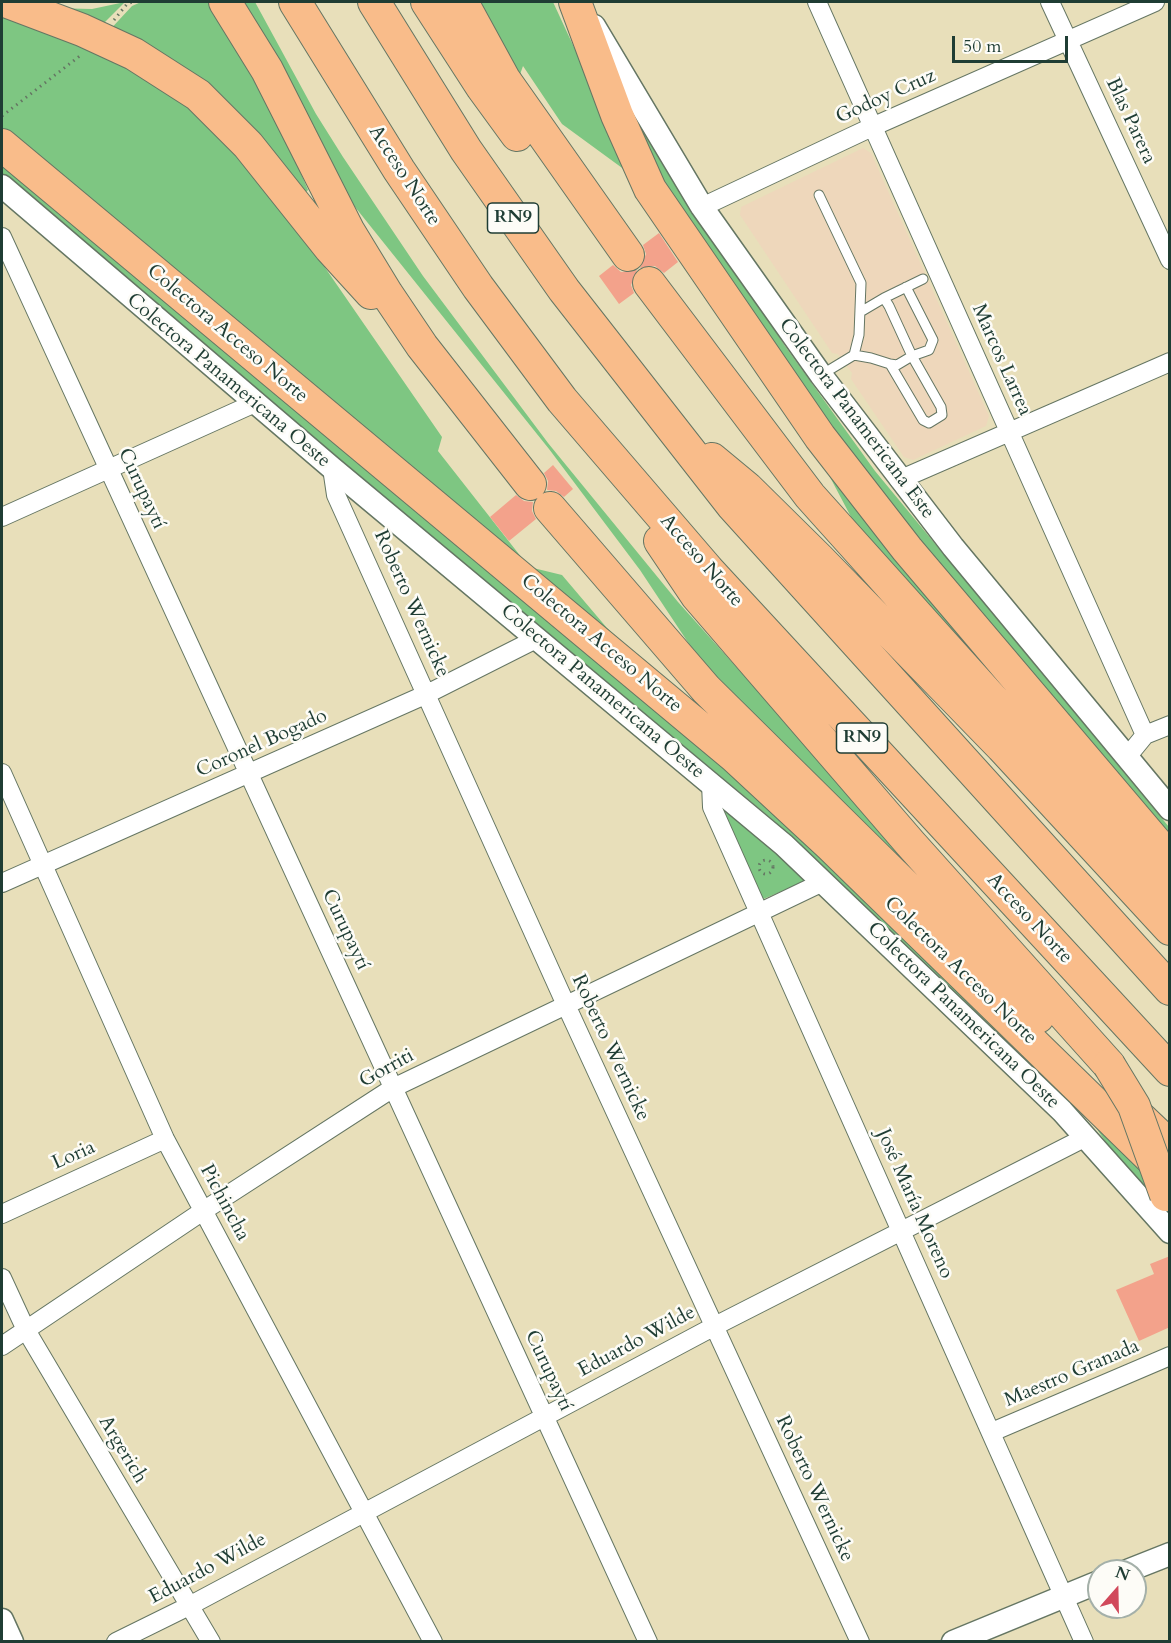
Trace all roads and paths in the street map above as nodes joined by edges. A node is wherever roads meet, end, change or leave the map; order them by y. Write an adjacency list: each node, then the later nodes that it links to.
1 (8, 2): 12 (highway)
2 (132, 2): 12 (path)
3 (225, 2): 29 (highway)
4 (295, 2): 35 (highway, Acceso Norte / RN9)
5 (374, 2): 37 (highway, RN9)
6 (427, 2): 20 (highway)
7 (462, 2): 20 (highway)
8 (577, 2): 19 (street, Colectora Panamericana Este); 54 (highway)
9 (817, 2): 15 (street, Marcos Larrea)
10 (1050, 2): 13 (street, Blas Parera)
11 (1155, 2): 13 (street, Godoy Cruz)
12 (100, 38): 14 (path); 29 (highway)
13 (1068, 41): 15 (street, Godoy Cruz); 23 (street, Blas Parera)
14 (2, 116)
15 (872, 127): 19 (street, Godoy Cruz); 38 (street, Marcos Larrea)
16 (2, 145): 69 (highway, Colectora Acceso Norte)
17 (2, 186): 36 (street, Colectora Panamericana Oeste)
18 (819, 195): 28 (lane)
19 (702, 207): 34 (street, Colectora Panamericana Este)
20 (599, 216): 22 (highway)
21 (2, 237): 40 (street, Curupaytí)
22 (628, 255)
23 (1170, 260)
24 (922, 279): 26 (lane)
25 (648, 283): 59 (highway)
26 (906, 287): 27 (lane); 31 (lane)
27 (884, 298): 28 (lane); 31 (lane)
28 (862, 311): 30 (lane)
29 (422, 346): 42 (highway)
30 (854, 355): 33 (lane); 34 (lane)
31 (912, 356): 33 (lane); 33 (lane)
32 (1170, 362): 38 (street)
33 (890, 364)
34 (821, 375): 41 (street, Colectora Panamericana Este)
35 (562, 400): 64 (highway, Acceso Norte / RN9); 69 (highway, bridge)
36 (255, 403): 39 (street, Colectora Panamericana Oeste); 40 (street)
37 (669, 424): 61 (highway); 62 (highway, RN9)
38 (1008, 432): 41 (street); 48 (street, Marcos Larrea)
39 (332, 468): 45 (street, Colectora Panamericana Oeste); 46 (street, Roberto Wernicke)
40 (107, 470): 44 (street); 51 (street, Curupaytí)
41 (900, 480): 49 (street, Colectora Panamericana Este)
42 (530, 484)
43 (550, 508): 68 (highway)
44 (2, 517)
45 (538, 638): 46 (street, Coronel Bogado); 52 (street, Colectora Panamericana Oeste)
46 (427, 694): 51 (street, Coronel Bogado); 63 (street, Roberto Wernicke)
47 (1170, 724): 48 (street)
48 (1145, 735): 49 (street)
49 (1127, 757): 53 (street, Colectora Panamericana Este)
50 (2, 773): 55 (street, Pichincha)
51 (248, 775): 55 (street, Coronel Bogado); 65 (street, Curupaytí)
52 (711, 783): 57 (street, Colectora Panamericana Oeste); 60 (street, José María Moreno)
53 (1170, 809)
54 (1170, 859)
55 (42, 865): 58 (street, Coronel Bogado); 67 (street, Pichincha)
56 (772, 868): 56 (path)
57 (822, 882): 60 (street, Gorriti); 66 (street, Colectora Panamericana Oeste)
58 (2, 883)
59 (1170, 897)
60 (760, 910): 63 (street, Gorriti); 72 (street, José María Moreno)
61 (1170, 929)
62 (1170, 989)
63 (566, 1005): 65 (street, Gorriti); 75 (street, Roberto Wernicke)
64 (1170, 1070)
65 (393, 1088): 70 (street, Gorriti); 79 (street, Curupaytí)
66 (1086, 1137): 72 (street, Eduardo Wilde); 73 (street, Colectora Panamericana Oeste)
67 (165, 1139): 70 (street, Pichincha); 71 (street, Loria)
68 (1170, 1146)
69 (1168, 1191)
70 (203, 1211): 76 (street, Gorriti); 81 (street, Pichincha)
71 (2, 1214)
72 (902, 1232): 75 (street, Eduardo Wilde); 80 (street, José María Moreno)
73 (1170, 1232)
74 (2, 1278): 76 (street, Argerich)
75 (713, 1327): 79 (street, Eduardo Wilde); 93 (street, Roberto Wernicke)
76 (26, 1330): 77 (street, Gorriti); 86 (street, Argerich)
77 (2, 1346)
78 (1170, 1356): 80 (street, Maestro Granada)
79 (545, 1417): 81 (street, Eduardo Wilde); 92 (street, Curupaytí)
80 (992, 1432): 85 (street, José María Moreno)
81 (363, 1512): 86 (street, Eduardo Wilde); 91 (street, Pichincha)
82 (1170, 1554): 83 (street)
83 (1147, 1563)
84 (1087, 1587): 85 (street)
85 (1064, 1596): 94 (street); 95 (street, José María Moreno)
86 (189, 1606): 89 (street, Eduardo Wilde); 90 (street, Argerich)
87 (2, 1620): 88 (street)
88 (12, 1641)
89 (116, 1641)
90 (211, 1641)
91 (433, 1641)
92 (648, 1641)
93 (860, 1641)
94 (953, 1641)
95 (1084, 1641)

